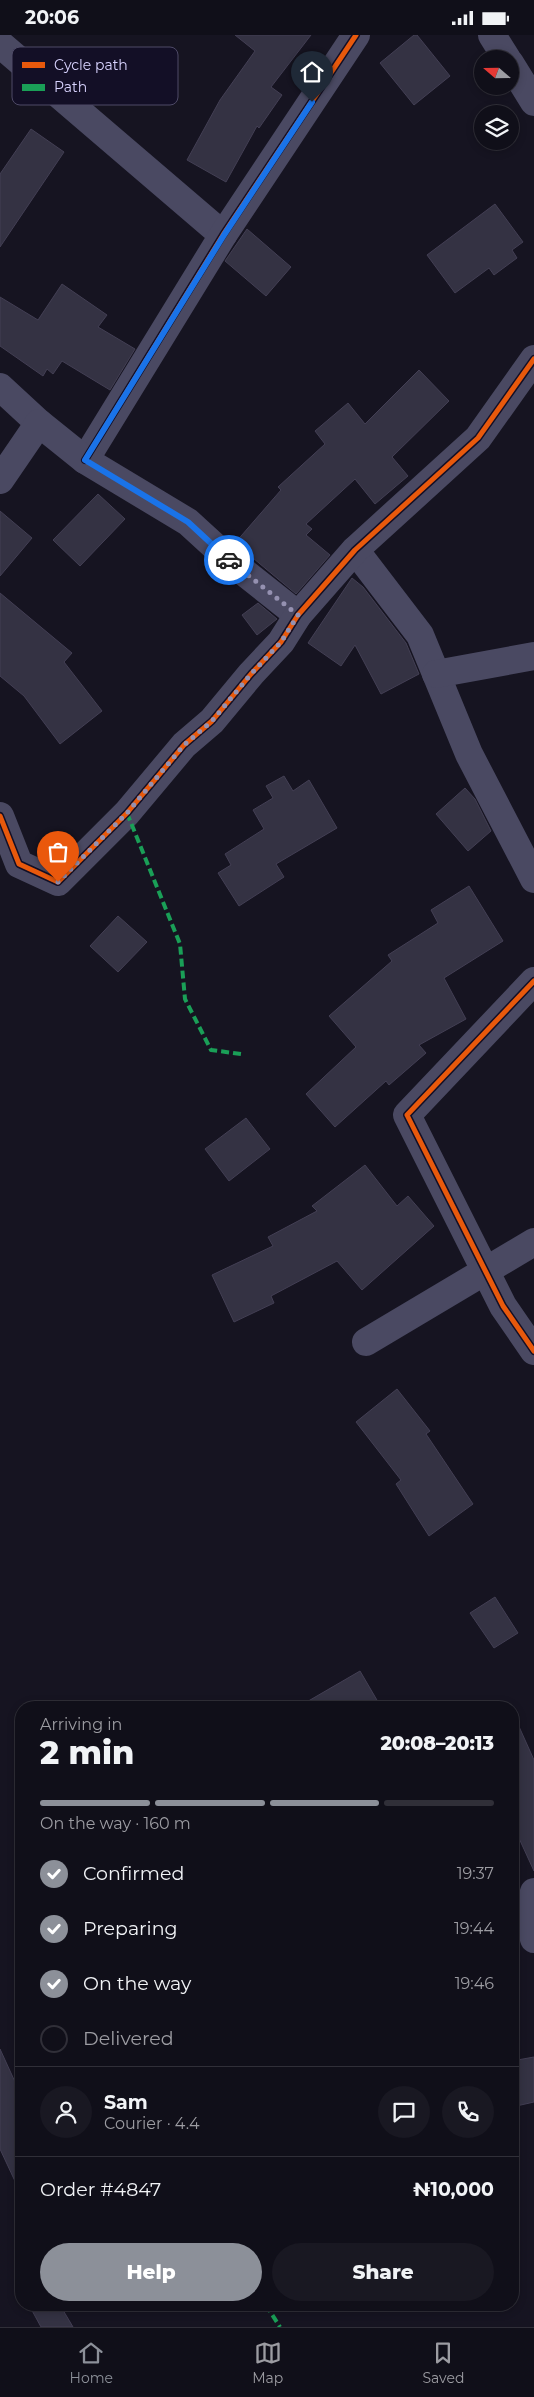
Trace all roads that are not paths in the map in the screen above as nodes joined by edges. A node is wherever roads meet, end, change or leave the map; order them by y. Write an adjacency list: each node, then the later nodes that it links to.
1 (356, 35): 9 (street)
2 (492, 35): 4 (street)
3 (0, 44): 5 (street)
4 (501, 50)
5 (12, 54)
6 (519, 77): 7 (street)
7 (534, 101)
8 (72, 105): 9 (street)
9 (224, 235): 13 (street)
10 (534, 359): 15 (street)
11 (0, 387): 12 (street)
12 (39, 423): 13 (street); 14 (street)
13 (85, 460): 16 (street)
14 (0, 480)
15 (355, 550): 16 (street); 18 (street)
16 (298, 615): 19 (street)
17 (534, 656): 18 (street)
18 (436, 674): 20 (street)
19 (0, 816)
20 (534, 879)
21 (534, 981): 23 (street)
22 (534, 1242): 23 (street)
23 (485, 1271): 24 (street); 25 (street)
24 (366, 1342)
25 (534, 1351)
26 (534, 1891): 27 (street)
27 (534, 1939)

